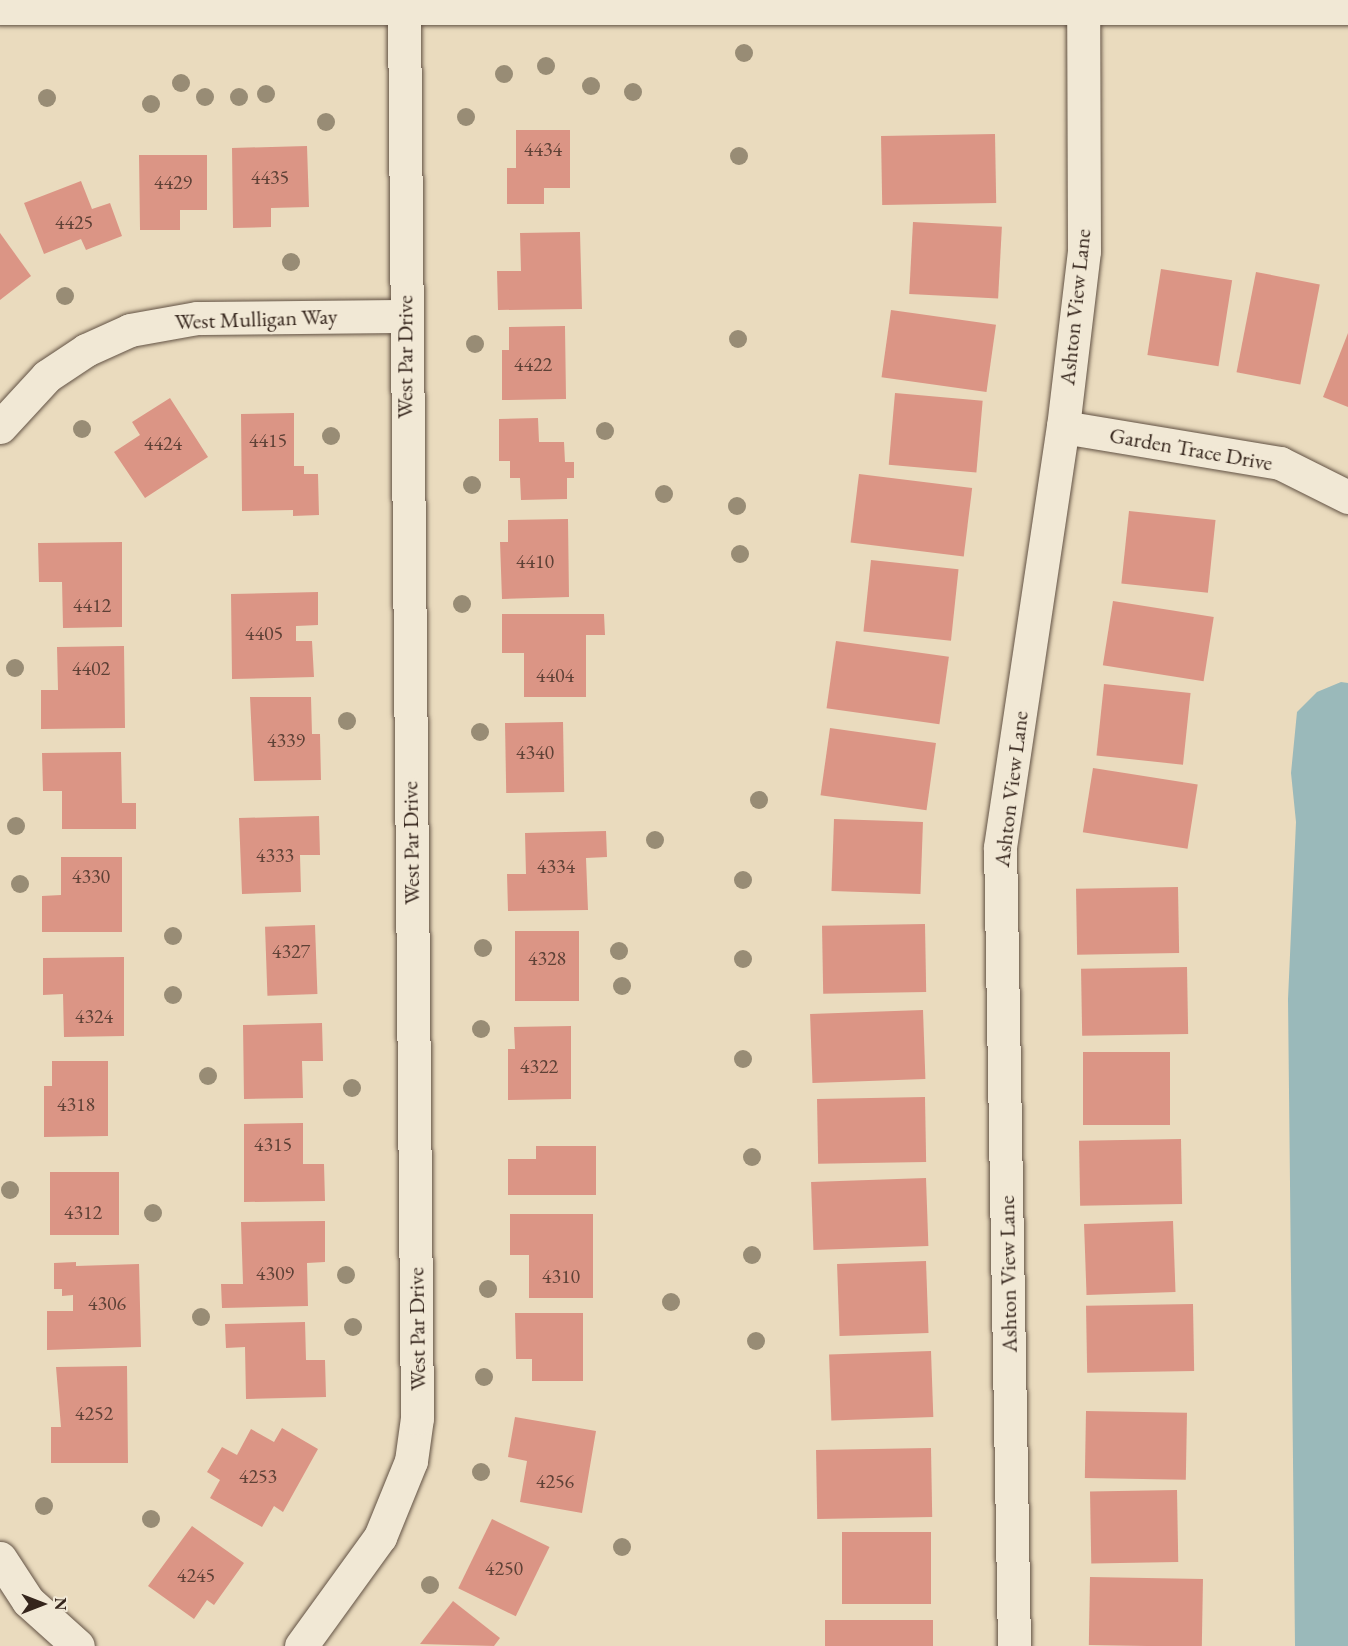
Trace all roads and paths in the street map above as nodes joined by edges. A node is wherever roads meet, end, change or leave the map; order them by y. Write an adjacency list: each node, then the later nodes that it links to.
1 (404, 4): 2 (street); 3 (street); 5 (street, West Par Drive)
2 (0, 8)
3 (1083, 8): 4 (street); 6 (street, Ashton View Lane)
4 (1348, 8)
5 (405, 316): 7 (street, West Mulligan Way); 11 (street, West Par Drive)
6 (1063, 426): 8 (street, Garden Trace Drive); 12 (street, Ashton View Lane)
7 (0, 427)
8 (1348, 497)
9 (0, 1558): 10 (street)
10 (78, 1646)
11 (301, 1646)
12 (1014, 1646)

